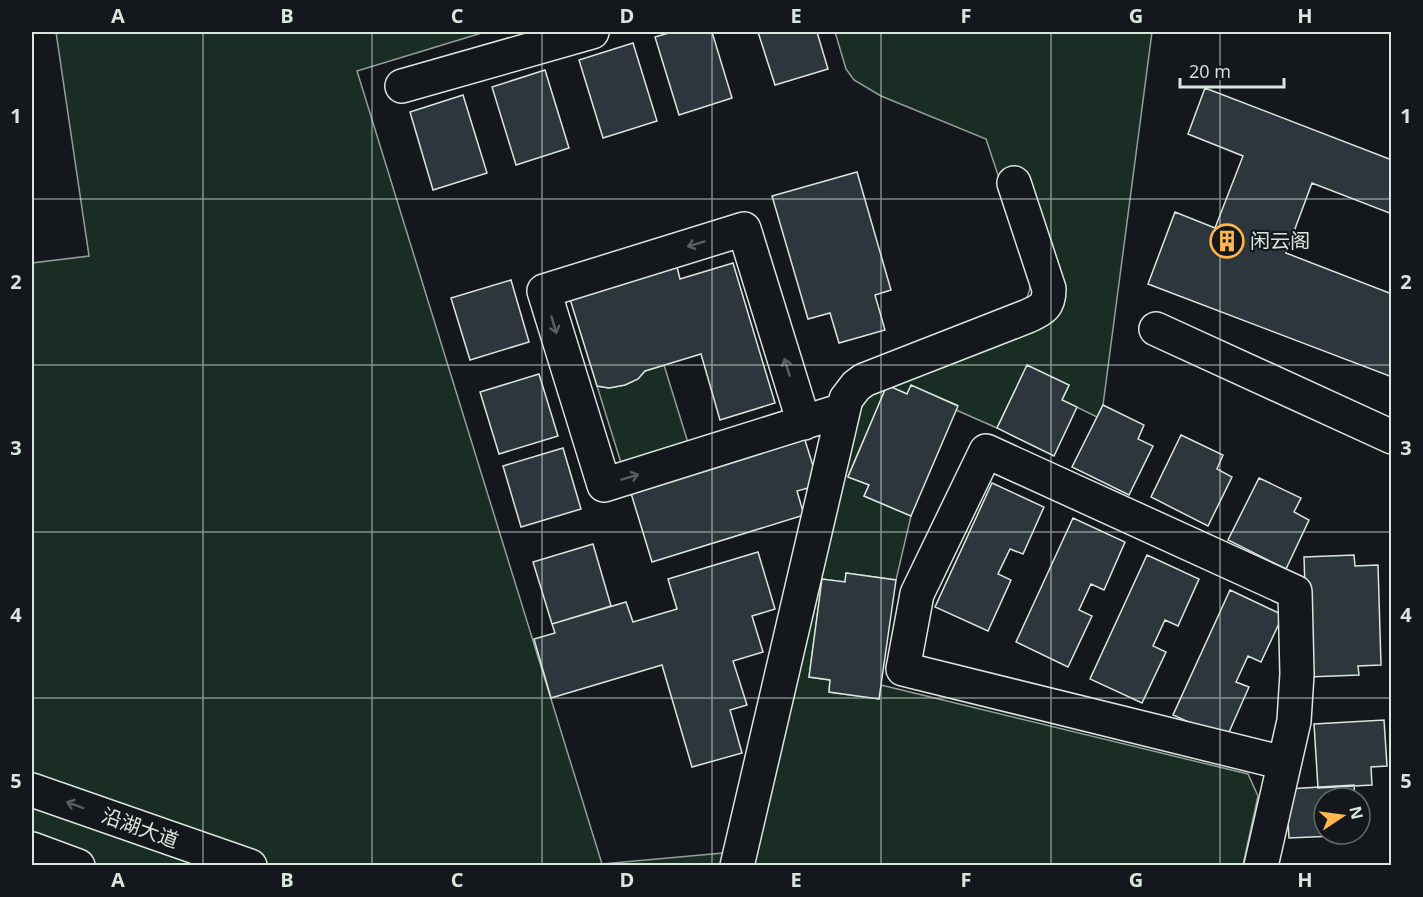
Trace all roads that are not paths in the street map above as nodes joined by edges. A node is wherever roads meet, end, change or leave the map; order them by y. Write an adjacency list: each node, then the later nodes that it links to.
1 (592, 32): 2 (street)
2 (402, 86)
3 (1014, 183): 5 (street)
4 (1156, 329): 7 (street)
5 (843, 410): 6 (street); 13 (street)
6 (804, 423): 6 (street, one-way to 6)
7 (1392, 437)
8 (1284, 764): 8 (street); 14 (street)
9 (32, 789): 12 (street, 沿湖大道, one-way to 9)
10 (32, 849): 11 (street)
11 (78, 866)
12 (250, 866)
13 (737, 866)
14 (1261, 866)

